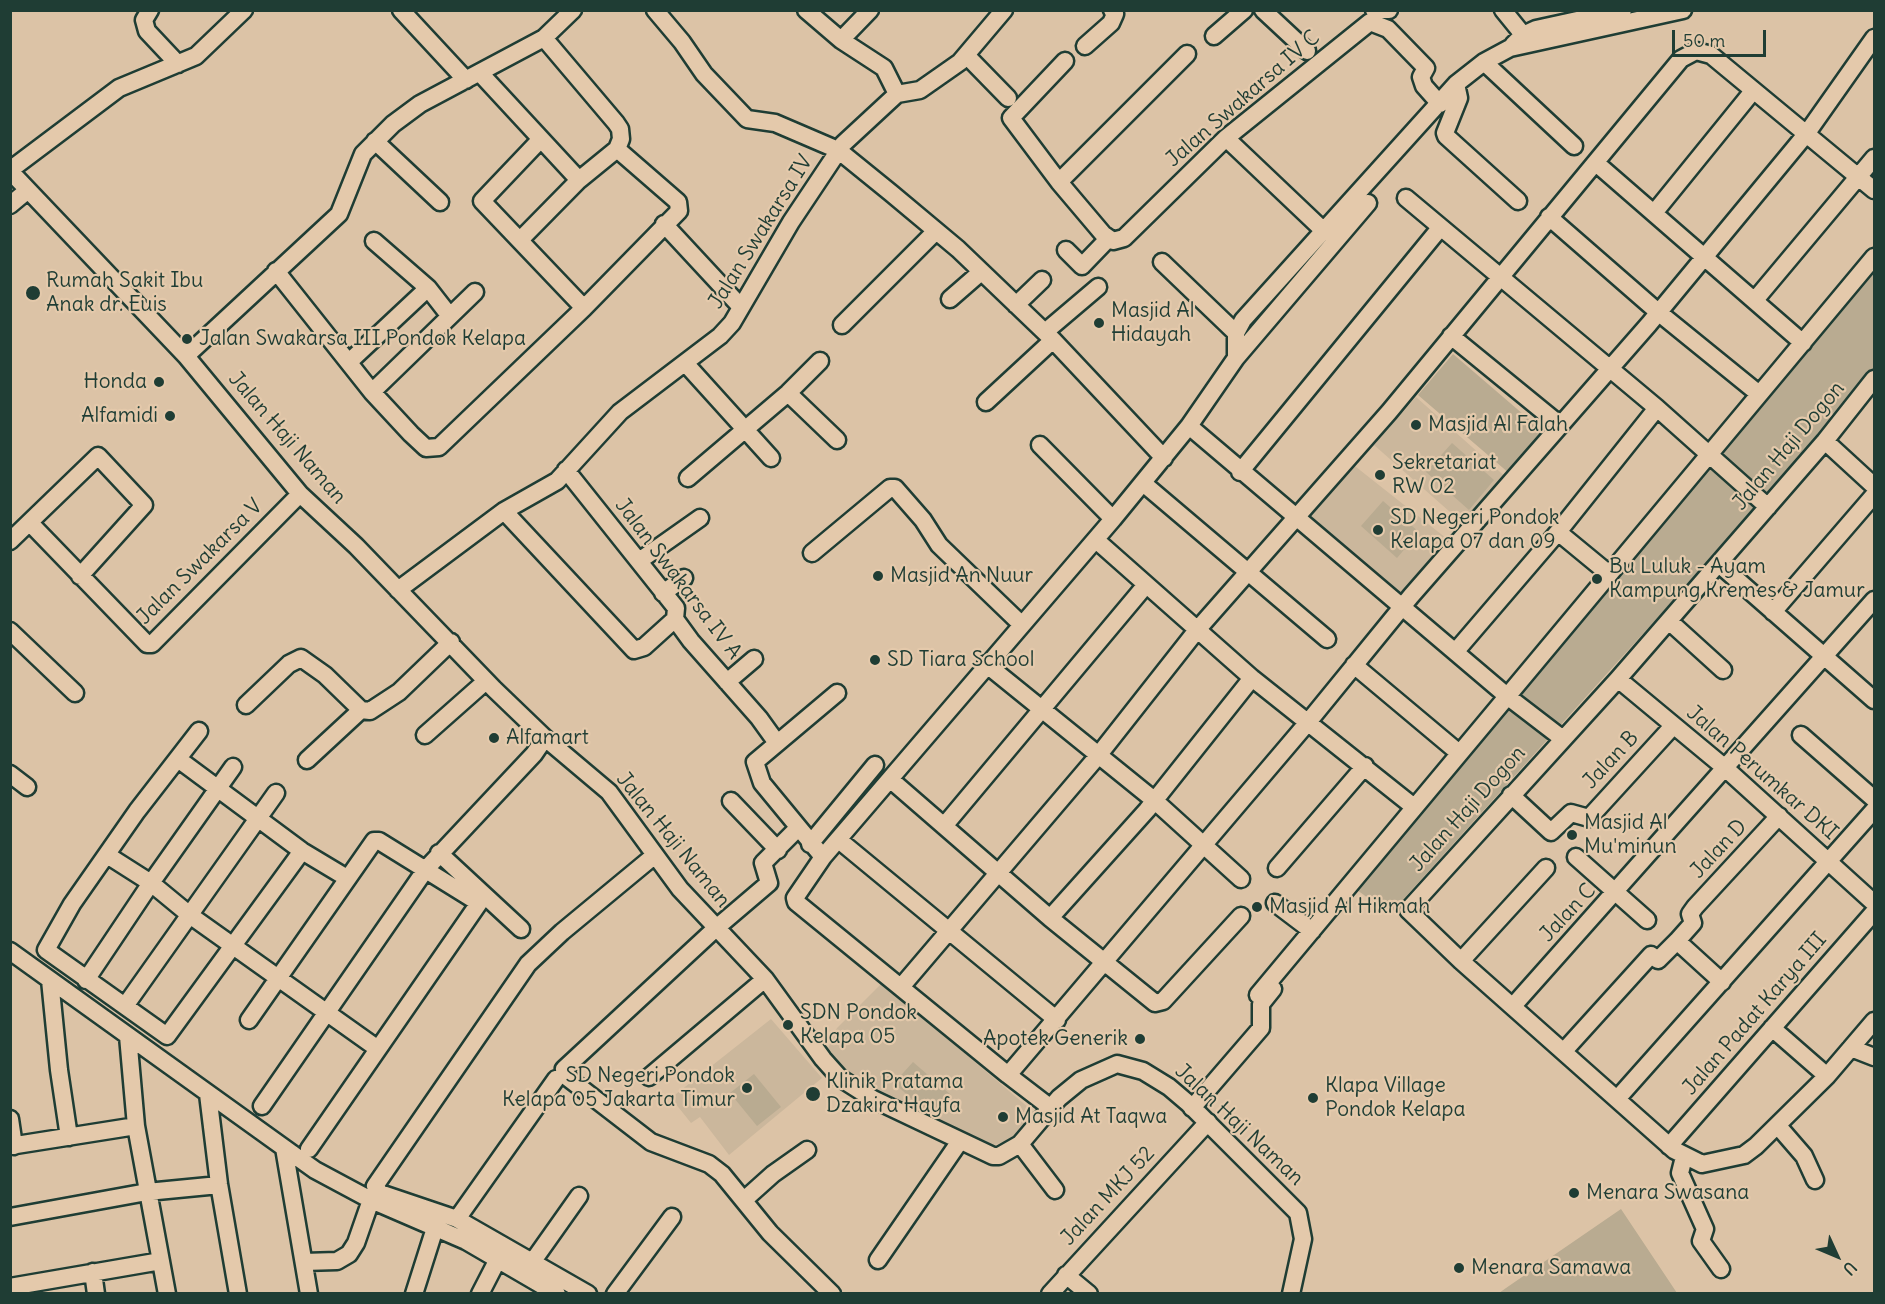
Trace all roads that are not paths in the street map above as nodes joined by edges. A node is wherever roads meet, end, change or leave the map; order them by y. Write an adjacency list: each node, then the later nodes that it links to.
1 (150, 10): 28 (street)
2 (244, 10): 28 (street)
3 (401, 10): 29 (street)
4 (573, 10): 18 (street)
5 (655, 10): 41 (street)
6 (870, 10): 20 (street)
7 (1005, 10): 25 (street)
8 (1112, 10): 22 (street)
9 (1244, 10): 17 (street)
10 (1263, 10): 23 (street)
11 (1374, 10): 12 (street)
12 (1389, 10)
13 (1503, 10): 21 (street)
14 (1623, 10): 21 (street)
15 (1683, 10): 21 (street)
16 (812, 12): 20 (street)
17 (1214, 36)
18 (544, 38): 29 (street); 40 (street)
19 (1875, 38): 35 (street)
20 (841, 40): 32 (street)
21 (1527, 40): 27 (street)
22 (1084, 46)
23 (1307, 51)
24 (1187, 54): 47 (street)
25 (967, 56): 32 (street); 33 (street)
26 (1065, 61): 47 (street)
27 (1484, 62): 30 (street); 39 (street)
28 (178, 64): 44 (street)
29 (473, 77): 37 (street); 38 (street)
30 (1456, 84): 34 (street); 51 (street)
31 (1753, 91): 35 (street); 43 (street); 55 (street)
32 (897, 94): 41 (street)
33 (1008, 98)
34 (1440, 104): 36 (street, Jalan Swakarsa IV C); 60 (street)
35 (1807, 134): 45 (street); 65 (street)
36 (1226, 138): 60 (street); 62 (street, Jalan Swakarsa IV C)
37 (540, 140): 46 (street); 61 (street)
38 (375, 141): 52 (street); 68 (street)
39 (1574, 146)
40 (617, 148): 46 (street); 57 (street)
41 (838, 150): 59 (street, Jalan Swakarsa IV); 78 (street, Jalan Swakarsa IV)
42 (1875, 158): 45 (street)
43 (1596, 163): 55 (street); 56 (street)
44 (10, 170): 48 (street, Jalan Haji Naman)
45 (1859, 177): 49 (street); 76 (street)
46 (579, 180): 61 (street)
47 (1059, 182): 62 (street)
48 (28, 190): 54 (street); 87 (street, Jalan Haji Naman)
49 (1875, 190)
50 (1406, 198): 58 (street)
51 (1518, 201)
52 (440, 202)
53 (1368, 203): 88 (street)
54 (10, 205)
55 (1654, 213): 65 (street)
56 (1549, 217): 70 (street); 80 (street)
57 (664, 224): 78 (street); 79 (street)
58 (1440, 228): 70 (street); 109 (street)
59 (936, 231): 69 (street, Jalan Swakarsa IV); 82 (street)
60 (1325, 232): 83 (street)
61 (520, 240): 79 (street)
62 (1111, 240): 64 (street, Jalan Swakarsa IV C)
63 (374, 241): 73 (street)
64 (1066, 250)
65 (1705, 255): 76 (street); 80 (street)
66 (1875, 257): 86 (street)
67 (1162, 262): 83 (street)
68 (276, 272): 87 (street); 90 (street)
69 (981, 272): 75 (street); 77 (street, Jalan Swakarsa IV)
70 (1500, 276): 85 (street); 92 (street)
71 (1042, 280): 77 (street)
72 (1098, 287): 84 (street)
73 (428, 288): 81 (street); 90 (street)
74 (475, 292): 81 (street)
75 (950, 299)
76 (1755, 300): 86 (street)
77 (1016, 305): 84 (street, Jalan Swakarsa IV)
78 (741, 307): 91 (street, Jalan Swakarsa IV)
79 (584, 308): 94 (street)
80 (1658, 312): 92 (street); 96 (street)
81 (449, 315): 94 (street)
82 (842, 325)
83 (1236, 333): 88 (street)
84 (1049, 336): 97 (street); 107 (street, Jalan Swakarsa IV)
85 (1451, 336): 99 (street); 118 (street)
86 (1803, 343): 96 (street)
87 (186, 356): 113 (street, Jalan Haji Naman)
88 (1236, 358): 100 (street)
89 (820, 361): 95 (street)
90 (349, 362): 94 (street)
91 (686, 364): 101 (street); 108 (street, Jalan Swakarsa IV)
92 (1610, 370): 98 (street); 99 (street)
93 (1875, 379): 103 (street, Jalan Haji Dogon)
94 (372, 392)
95 (788, 393): 101 (street); 102 (street)
96 (1759, 394): 105 (street)
97 (986, 402)
98 (1657, 408): 105 (street); 121 (street)
99 (1560, 425): 135 (street)
100 (1189, 426): 107 (street); 109 (street)
101 (745, 430): 106 (street); 110 (street)
102 (837, 440)
103 (1826, 441): 112 (street); 115 (street, Jalan Haji Dogon)
104 (1040, 445): 119 (street)
105 (1708, 455): 115 (street); 128 (street)
106 (771, 458)
107 (1164, 458): 111 (street)
108 (566, 470): 116 (street, Jalan Swakarsa IV); 125 (street, Jalan Swakarsa IV A)
109 (1240, 472): 118 (street)
110 (688, 478)
111 (1143, 483): 119 (street); 127 (street)
112 (1875, 486)
113 (300, 494): 129 (street, Jalan Swakarsa V); 132 (street, Jalan Haji Naman)
114 (1875, 495): 136 (street)
115 (1768, 507): 126 (street, Jalan Haji Dogon)
116 (504, 511): 132 (street, Jalan Swakarsa IV); 137 (street)
117 (700, 518): 125 (street)
118 (1298, 518): 127 (street); 135 (street)
119 (1113, 519): 122 (street)
120 (30, 523): 123 (street); 129 (street, Jalan Swakarsa V); 129 (street)
121 (1558, 532): 128 (street); 144 (street)
122 (1096, 540): 131 (street); 139 (street)
123 (10, 542)
124 (812, 553): 139 (street)
125 (639, 561): 133 (street, Jalan Swakarsa IV A)
126 (1719, 564): 136 (street); 138 (street, Jalan Haji Dogon)
127 (1249, 574): 140 (street); 142 (street)
128 (1609, 574): 156 (street)
129 (80, 576)
130 (684, 578): 133 (street)
131 (1146, 586): 140 (street); 160 (street)
132 (398, 590): 143 (street, Jalan Haji Naman)
133 (663, 593): 137 (street, Jalan Swakarsa IV A)
134 (1875, 600): 145 (street, Jalan C)
135 (1403, 606): 144 (street); 148 (street)
136 (1773, 612): 145 (street)
137 (675, 619): 153 (street, Jalan Swakarsa IV A)
138 (1669, 621): 149 (street); 151 (street, Jalan Haji Dogon)
139 (1021, 624): 147 (street)
140 (1197, 630): 150 (street); 170 (street)
141 (10, 631): 154 (street)
142 (1327, 639)
143 (451, 642): 152 (street, Jalan Haji Naman); 159 (street)
144 (1456, 651): 156 (street)
145 (1825, 655): 157 (street); 176 (street, Jalan C)
146 (754, 659): 153 (street)
147 (986, 664): 160 (street); 178 (street)
148 (1354, 665): 161 (street); 169 (street)
149 (1723, 670)
150 (1252, 678): 161 (street); 184 (street)
151 (1618, 679): 162 (street, Jalan Perumkar DKI); 167 (street, Jalan Haji Dogon)
152 (486, 681): 164 (street); 166 (street, Jalan Haji Naman)
153 (727, 682): 168 (street, Jalan Swakarsa IV A)
154 (75, 693)
155 (837, 693): 168 (street)
156 (1507, 696): 167 (street); 169 (street)
157 (1875, 700)
158 (246, 705): 159 (street)
159 (361, 710): 172 (street)
160 (1040, 711): 170 (street); 190 (street)
161 (1309, 721): 174 (street); 194 (street)
162 (1673, 726): 176 (street, Jalan Perumkar DKI); 182 (street, Jalan B)
163 (199, 731): 171 (street)
164 (425, 735)
165 (1801, 735): 183 (street)
166 (545, 738): 197 (street); 199 (street, Jalan Haji Naman)
167 (1563, 739): 182 (street, Jalan Haji Dogon)
168 (777, 743): 191 (street)
169 (1459, 753): 186 (street)
170 (1097, 757): 184 (street); 206 (street)
171 (178, 759): 180 (street); 198 (street)
172 (307, 760)
173 (875, 765): 193 (street)
174 (1365, 766): 186 (street); 203 (street)
175 (233, 767): 180 (street)
176 (1724, 767): 188 (street, Jalan Perumkar DKI); 210 (street, Jalan C)
177 (10, 774): 179 (street)
178 (891, 780): 190 (street); 192 (street)
179 (27, 787)
180 (216, 788): 189 (street); 209 (street)
181 (276, 793): 189 (street)
182 (1511, 795): 225 (street, Jalan Haji Dogon)
183 (1875, 799)
184 (1154, 800): 194 (street); 216 (street)
185 (731, 801): 195 (street)
186 (1414, 807): 221 (street)
187 (1875, 810): 202 (street)
188 (1779, 816): 202 (street, Jalan Perumkar DKI); 222 (street, Jalan D)
189 (259, 818): 196 (street); 214 (street)
190 (944, 826): 206 (street)
191 (798, 828): 193 (street); 195 (street)
192 (840, 841): 200 (street); 220 (street)
193 (810, 844): 200 (street)
194 (1202, 845): 208 (street); 226 (street)
195 (778, 850): 218 (street)
196 (302, 851): 207 (street); 223 (street)
197 (439, 853): 205 (street); 219 (street)
198 (107, 855): 209 (street); 230 (street)
199 (655, 855): 218 (street, Jalan Haji Naman); 276 (street)
200 (823, 857): 232 (street)
201 (1576, 857): 210 (street)
202 (1829, 860): 212 (street, Jalan Perumkar DKI); 231 (street)
203 (1277, 868)
204 (1546, 868): 225 (street)
205 (426, 869): 207 (street); 235 (street); 242 (street)
206 (998, 872): 216 (street); 220 (street)
207 (347, 878): 227 (street)
208 (1241, 879)
209 (151, 883): 214 (street); 230 (street)
210 (1617, 893): 217 (street); 234 (street, Jalan C)
211 (1275, 903): 221 (street)
212 (1875, 903)
213 (1875, 912): 239 (street, Jalan Padat Karya III)
214 (191, 916): 223 (street); 233 (street)
215 (1241, 916): 226 (street)
216 (1050, 918): 226 (street)
217 (1647, 920)
218 (716, 928): 228 (street, Jalan Haji Naman); 273 (street)
219 (521, 929)
220 (949, 931): 232 (street); 237 (street)
221 (1315, 933): 253 (street)
222 (1677, 941): 231 (street); 243 (street)
223 (232, 945): 227 (street); 233 (street)
224 (10, 951): 229 (street)
225 (1461, 961): 234 (street, Jalan Haji Dogon)
226 (1102, 962): 237 (street)
227 (278, 977): 235 (street); 236 (street)
228 (765, 979): 247 (street); 259 (street, Jalan Haji Naman)
229 (50, 980): 240 (street); 258 (street)
230 (86, 980): 233 (street)
231 (1722, 982): 250 (street)
232 (901, 987): 245 (street)
233 (125, 1006)
234 (1513, 1006): 243 (street, Jalan Haji Dogon)
235 (328, 1012): 242 (street); 251 (street)
236 (249, 1020)
237 (1057, 1020): 245 (street)
238 (1875, 1021): 241 (street, Jalan Haji Dogon)
239 (1772, 1028): 246 (street); 262 (street, Jalan Padat Karya III)
240 (128, 1036): 249 (street); 256 (street)
241 (1851, 1048): 244 (street); 246 (street, Jalan Haji Dogon)
242 (378, 1049): 264 (street)
243 (1564, 1051): 250 (street, Jalan Haji Dogon)
244 (1875, 1058)
245 (1008, 1075): 252 (street)
246 (1827, 1076): 257 (street, Jalan Haji Dogon)
247 (649, 1077)
248 (556, 1079): 276 (street)
249 (208, 1094): 263 (street); 268 (street)
250 (1617, 1099): 262 (street, Jalan Haji Dogon)
251 (262, 1106)
252 (1051, 1107): 253 (street, Jalan Haji Naman); 260 (street, Jalan Haji Naman)
253 (1192, 1108): 255 (street, Jalan Haji Naman)
254 (10, 1119): 261 (street)
255 (1208, 1122): 285 (street, Jalan MKJ 52); 299 (street, Jalan Haji Naman)
256 (136, 1126): 258 (street); 270 (street)
257 (1778, 1126): 266 (street, Jalan Haji Dogon); 267 (street)
258 (69, 1137): 261 (street)
259 (960, 1141): 260 (street, Jalan Haji Naman); 278 (street)
260 (1020, 1144): 269 (street)
261 (12, 1146)
262 (1669, 1146): 266 (street, Jalan Haji Dogon)
263 (284, 1148): 272 (street); 282 (street)
264 (309, 1149)
265 (807, 1150): 273 (street)
266 (1684, 1157): 283 (street)
267 (1815, 1180)
268 (219, 1185): 270 (street); 291 (street)
269 (1055, 1190)
270 (147, 1192): 274 (street); 279 (street)
271 (579, 1196): 281 (street)
272 (371, 1200): 277 (street); 282 (street)
273 (744, 1200): 288 (street)
274 (10, 1217)
275 (672, 1217): 296 (street)
276 (457, 1220): 281 (street)
277 (435, 1228): 280 (street); 293 (street)
278 (878, 1260)
279 (161, 1261): 284 (street); 290 (street)
280 (497, 1261): 287 (street); 294 (street)
281 (533, 1261): 295 (street)
282 (304, 1262): 292 (street)
283 (1721, 1269)
284 (93, 1272): 286 (street); 289 (street)
285 (1066, 1275): 297 (street, Jalan MKJ 52); 298 (street)
286 (22, 1288)
287 (546, 1291)
288 (823, 1291)
289 (96, 1293)
290 (167, 1293)
291 (238, 1293)
292 (309, 1293)
293 (414, 1293)
294 (480, 1293)
295 (588, 1293)
296 (615, 1293)
297 (1050, 1293)
298 (1089, 1293)
299 (1291, 1293)

